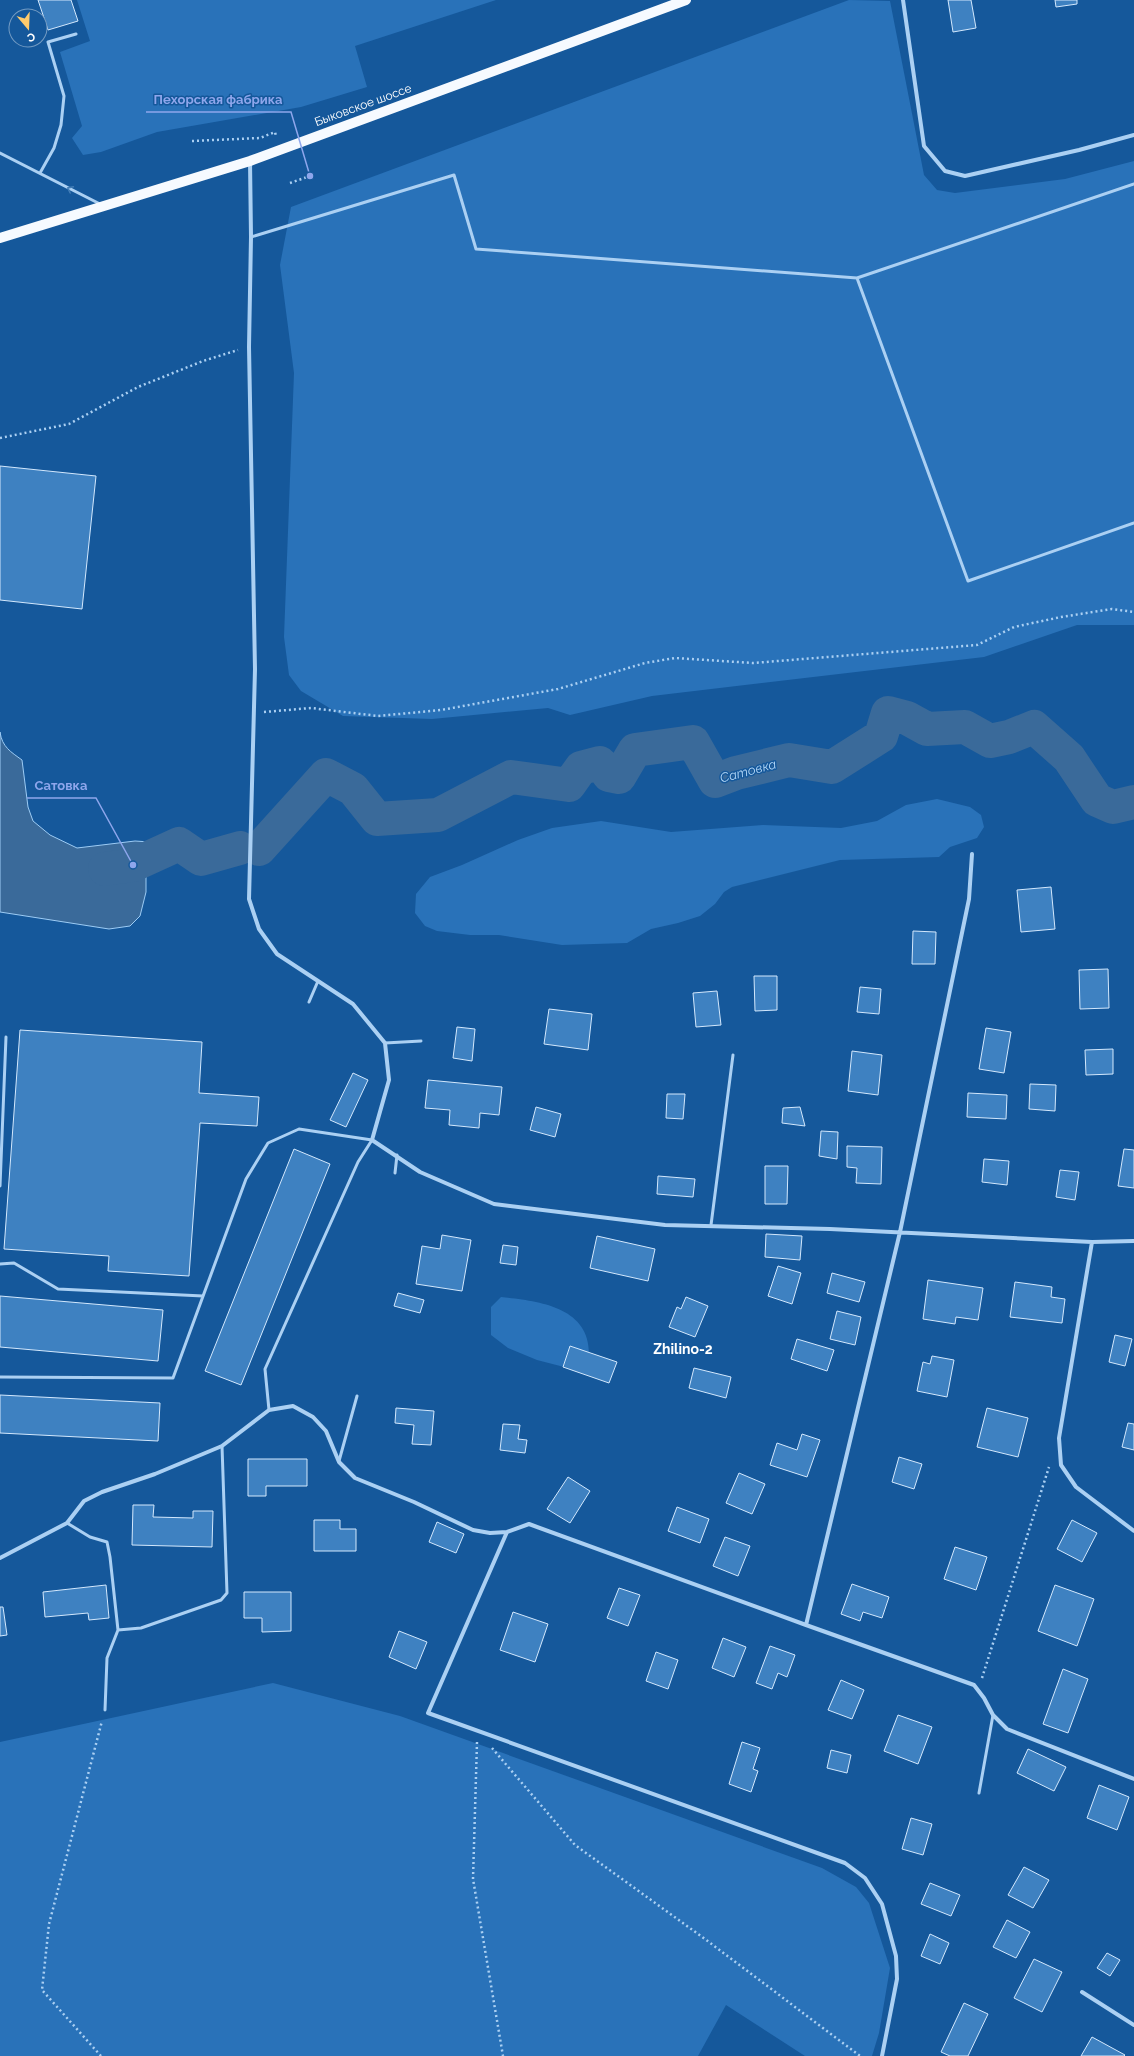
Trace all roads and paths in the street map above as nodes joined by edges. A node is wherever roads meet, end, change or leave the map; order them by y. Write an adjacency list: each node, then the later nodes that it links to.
1 (686, 0): 6 (main road, Быковское шоссе)
2 (903, 0): 4 (street)
3 (76, 34): 9 (lane)
4 (1134, 136)
5 (192, 141): 6 (path)
6 (281, 150): 8 (main road, Быковское шоссе)
7 (0, 153): 9 (lane)
8 (250, 161): 13 (main road, Быковское шоссе); 14 (street)
9 (40, 174): 13 (lane, one-way to 9)
10 (310, 176): 11 (path)
11 (290, 183)
12 (1134, 184): 16 (lane)
13 (105, 206): 15 (main road, Быковское шоссе)
14 (251, 237): 16 (lane); 17 (street)
15 (0, 238)
16 (857, 278): 19 (lane)
17 (249, 347): 18 (path); 21 (street)
18 (0, 438)
19 (1134, 523)
20 (1134, 612): 21 (path)
21 (254, 712): 23 (street)
22 (972, 854): 34 (street)
23 (318, 981): 24 (lane); 27 (street)
24 (309, 1002)
25 (6, 1037): 32 (lane)
26 (421, 1041): 27 (lane)
27 (385, 1043): 29 (street)
28 (733, 1055): 33 (lane)
29 (372, 1140): 30 (street); 38 (lane); 41 (lane)
30 (397, 1155): 31 (lane); 33 (street)
31 (396, 1174)
32 (0, 1186)
33 (711, 1225): 34 (street)
34 (900, 1232): 36 (street); 49 (street)
35 (1134, 1241): 36 (street)
36 (1092, 1242): 42 (street)
37 (0, 1264): 38 (lane)
38 (203, 1296): 39 (lane)
39 (0, 1377)
40 (357, 1396): 44 (lane)
41 (269, 1410): 43 (street); 44 (street)
42 (1059, 1438): 46 (street); 51 (path)
43 (222, 1446): 45 (street); 50 (lane)
44 (339, 1462): 47 (street)
45 (67, 1523): 48 (street); 50 (lane)
46 (1134, 1531)
47 (507, 1532): 49 (street); 54 (street)
48 (0, 1558)
49 (806, 1625): 51 (street)
50 (118, 1630): 52 (lane)
51 (978, 1690): 53 (street)
52 (105, 1710): 59 (path)
53 (992, 1715): 55 (street); 56 (lane)
54 (477, 1731): 60 (path); 61 (path); 62 (street)
55 (1134, 1779)
56 (979, 1793)
57 (1082, 1992): 58 (street)
58 (1134, 2025)
59 (101, 2056)
60 (503, 2056)
61 (860, 2056)
62 (882, 2056)

